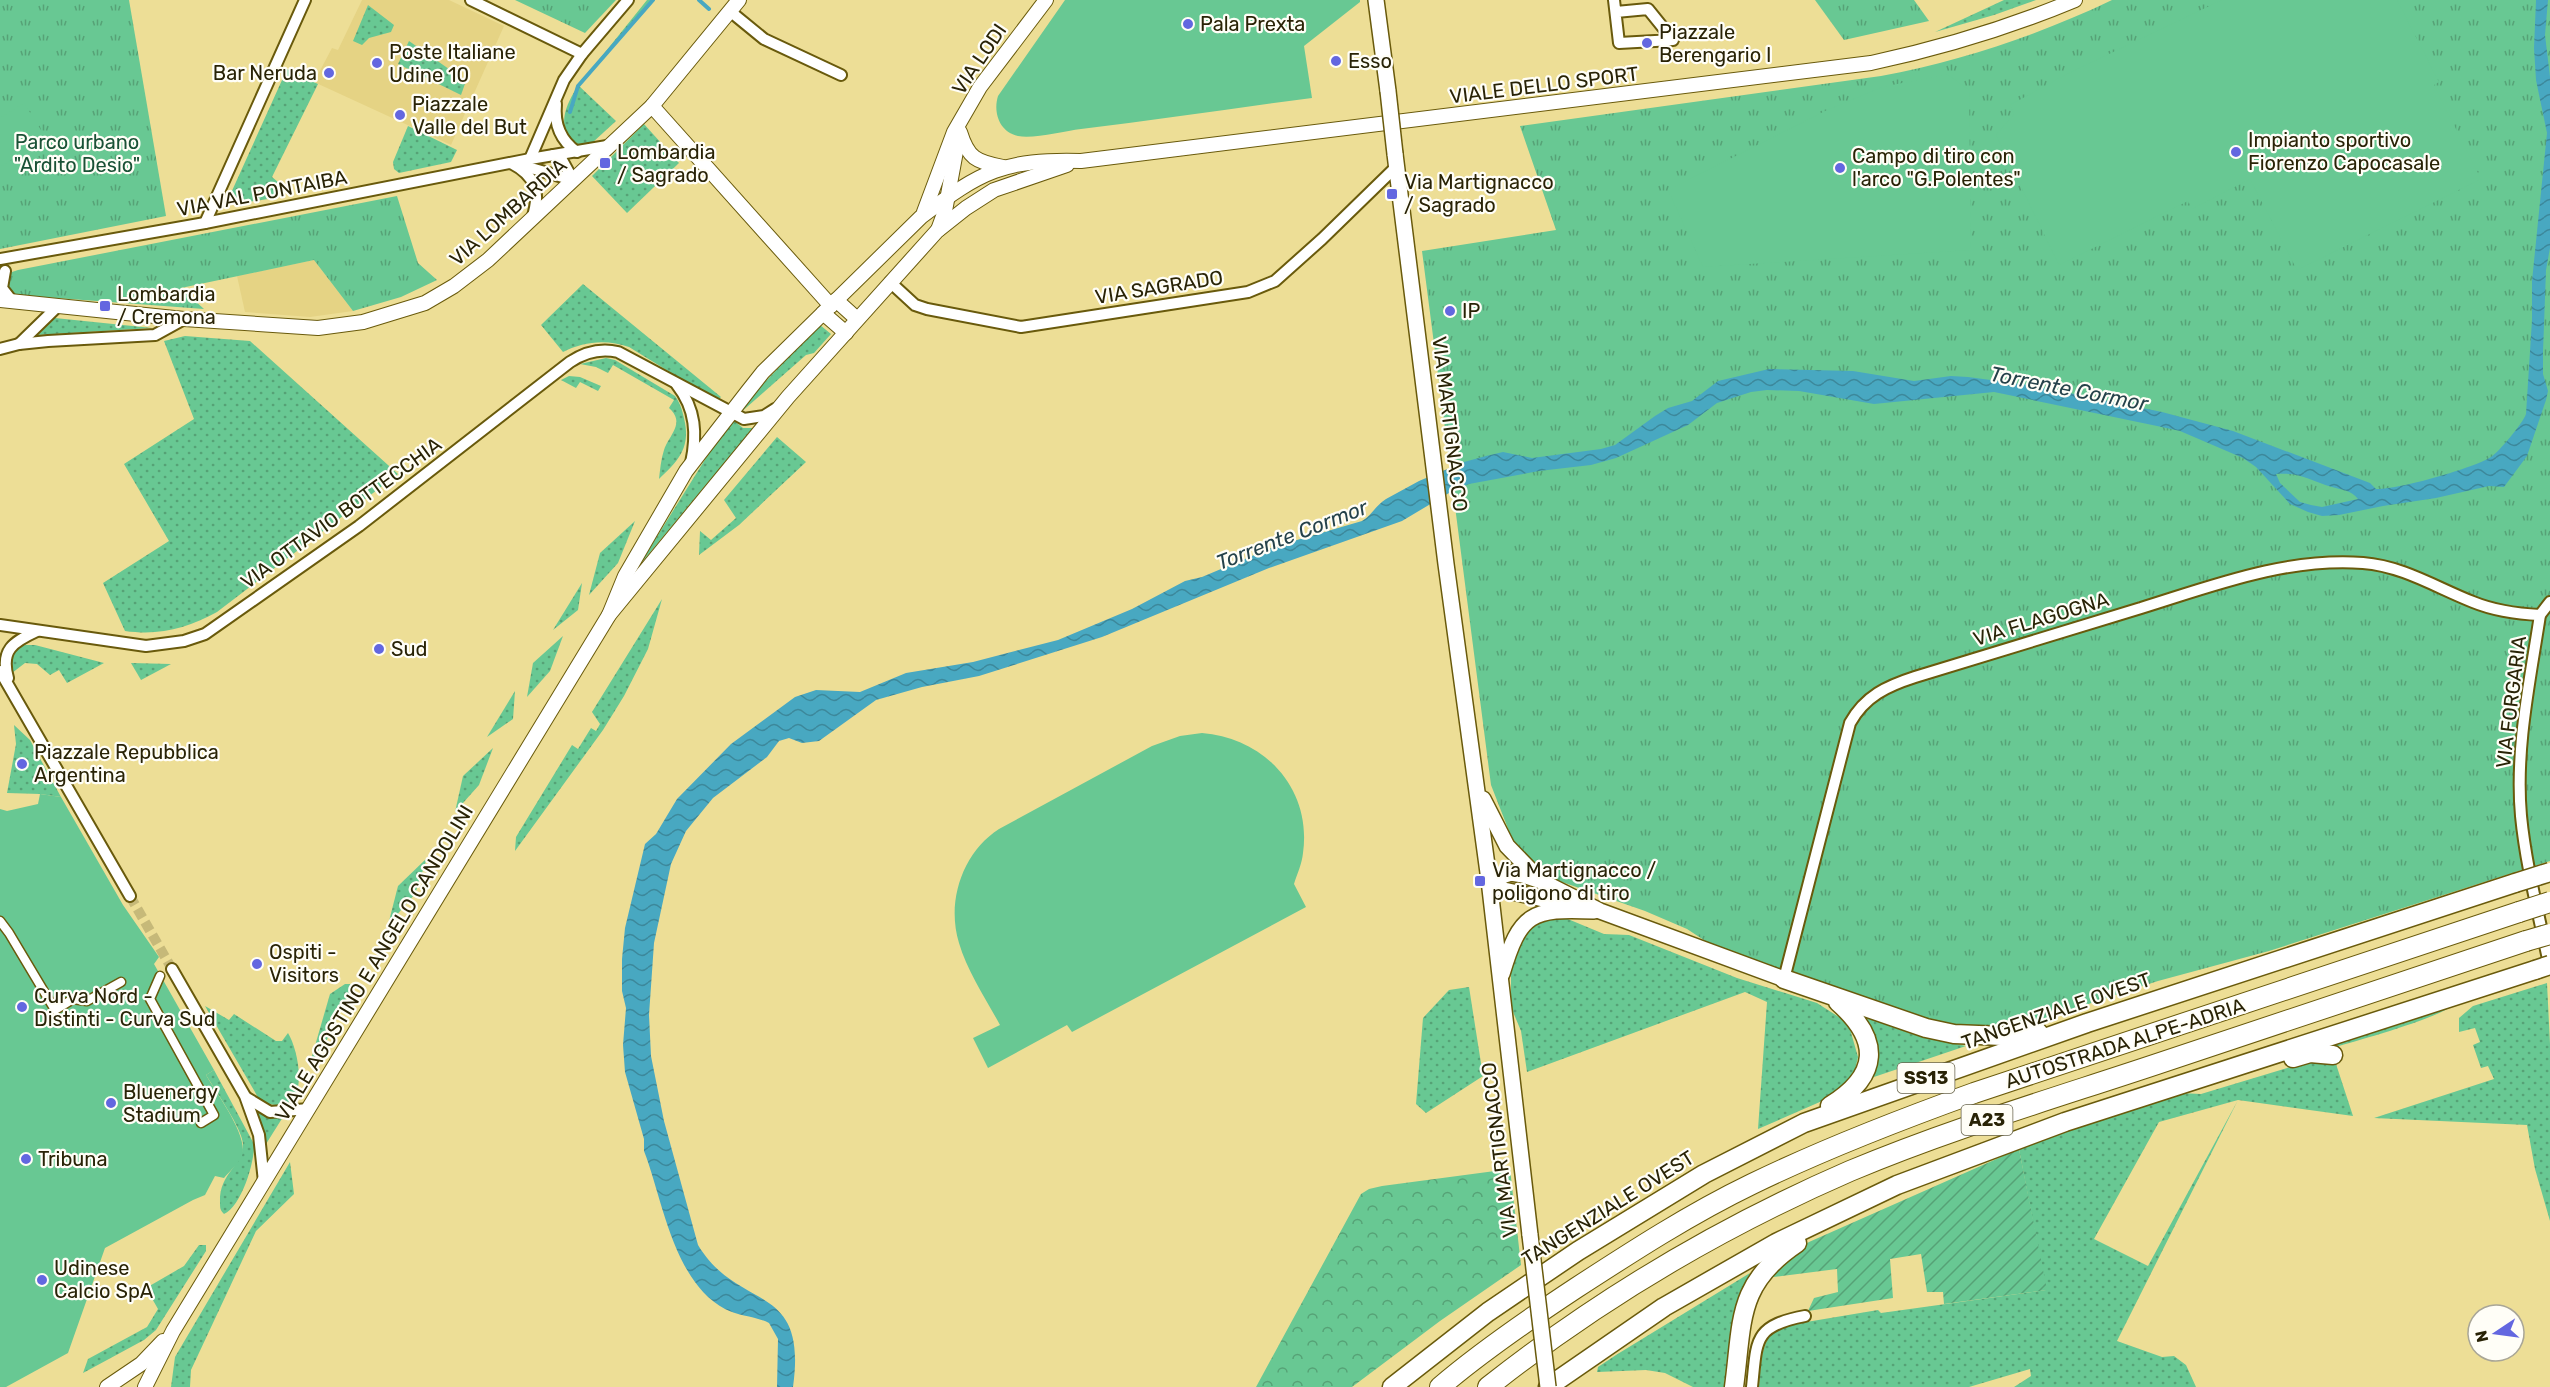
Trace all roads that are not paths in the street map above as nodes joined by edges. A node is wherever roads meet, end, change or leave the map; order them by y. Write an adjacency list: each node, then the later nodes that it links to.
1 (305, 0): 29 (street)
2 (471, 0): 10 (street)
3 (628, 0): 10 (street)
4 (1046, 0): 14 (street, VIA LODI)
5 (1377, 0): 21 (main road, VIA MARTIGNACCO, bridge)
6 (1614, 0): 9 (street)
7 (2075, 0): 20 (street, VIALE DELLO SPORT)
8 (735, 6): 11 (street, VIA LOMBARDIA); 13 (street, VIA LOMBARDIA)
9 (1616, 12): 9 (street)
10 (582, 54): 12 (street)
11 (841, 75)
12 (557, 94): 15 (street); 22 (street)
13 (652, 106): 17 (street, VIA LOMBARDIA); 36 (street)
14 (967, 112): 16 (street, VIA LODI); 27 (street, VIA LODI)
15 (558, 128): 18 (street); 19 (street)
16 (960, 132): 24 (street); 26 (street, VIA LODI)
17 (610, 145): 18 (street, VIA VAL PONTAIBA); 25 (street, VIA LOMBARDIA)
18 (577, 152): 19 (street, VIA VAL PONTAIBA)
19 (553, 155): 22 (street, VIA VAL PONTAIBA); 25 (street)
20 (1081, 160): 24 (street, VIALE DELLO SPORT); 30 (street, VIALE DELLO SPORT)
21 (1396, 160): 34 (street, VIA SAGRADO); 54 (main road, VIA MARTIGNACCO)
22 (528, 162): 23 (street, VIA VAL PONTAIBA); 25 (street, VIA VAL PONTAIBA)
23 (511, 163): 28 (street); 29 (street, VIA VAL PONTAIBA)
24 (1003, 167): 26 (street, VIALE DELLO SPORT)
25 (573, 180): 28 (street, VIA LOMBARDIA)
26 (947, 197): 27 (street, VIALE DELLO SPORT); 30 (street, VIA LODI)
27 (921, 216): 36 (street, VIALE DELLO SPORT)
28 (532, 219): 38 (street, VIA LOMBARDIA)
29 (205, 223): 31 (street, VIA VAL PONTAIBA)
30 (937, 231): 34 (street, VIALE DELLO SPORT)
31 (21, 255): 32 (street, VIA VAL PONTAIBA); 33 (street)
32 (0, 259)
33 (2, 274): 35 (street)
34 (890, 282): 39 (street, VIALE DELLO SPORT)
35 (6, 301): 37 (street, VIA LOMBARDIA)
36 (830, 306): 39 (street); 44 (street, VIALE AGOSTINO E ANGELO CANDOLINI)
37 (57, 307): 38 (street, VIA LOMBARDIA); 40 (street)
38 (184, 319): 40 (street)
39 (851, 326): 43 (street, VIALE AGOSTINO E ANGELO CANDOLINI)
40 (19, 344): 41 (street)
41 (0, 350)
42 (675, 382): 44 (street, VIA OTTAVIO BOTTECCHIA); 45 (street); 51 (street, VIA OTTAVIO BOTTECCHIA)
43 (788, 397): 44 (street, VIA OTTAVIO BOTTECCHIA); 48 (street, VIALE AGOSTINO E ANGELO CANDOLINI)
44 (730, 413): 45 (street, VIALE AGOSTINO E ANGELO CANDOLINI)
45 (691, 463): 48 (street, VIALE AGOSTINO E ANGELO CANDOLINI)
46 (2550, 602): 49 (street, VIA FORGARIA)
47 (2513, 613): 49 (street, VIA FORGARIA); 67 (street, VIA FLAGOGNA)
48 (609, 615): 75 (street, VIALE AGOSTINO E ANGELO CANDOLINI)
49 (2540, 615): 64 (street, VIA FORGARIA)
50 (0, 625): 51 (street, VIA OTTAVIO BOTTECCHIA)
51 (37, 631): 53 (street)
52 (0, 671): 53 (street)
53 (9, 685): 58 (street)
54 (1476, 781): 56 (main road, VIA MARTIGNACCO); 57 (main road, VIA MARTIGNACCO)
55 (2550, 872): 71 (highway, TANGENZIALE OVEST / SS13, bridge)
56 (1489, 879): 57 (main road, VIA MARTIGNACCO); 60 (main road, VIA MARTIGNACCO); 66 (main road, VIA MARTIGNACCO)
57 (1541, 881): 60 (main road, VIA MARTIGNACCO)
58 (130, 896)
59 (2550, 902): 85 (highway, AUTOSTRADA ALPE-ADRIA / A23, bridge)
60 (1600, 911): 66 (main road, VIA MARTIGNACCO); 67 (main road, VIA MARTIGNACCO)
61 (0, 921): 68 (street)
62 (2550, 934): 86 (highway, AUTOSTRADA ALPE-ADRIA / A23, bridge)
63 (172, 969): 74 (street)
64 (2544, 971): 70 (highway); 73 (highway)
65 (160, 976): 76 (street)
66 (1500, 980): 87 (main road, VIA MARTIGNACCO, bridge)
67 (1784, 980): 69 (highway)
68 (121, 982)
69 (1834, 998): 71 (highway); 77 (highway)
70 (2471, 1000)
71 (2087, 1023): 77 (highway, TANGENZIALE OVEST / SS13)
72 (2333, 1055): 73 (highway)
73 (2185, 1084): 79 (highway)
74 (245, 1096): 75 (street); 78 (street)
75 (309, 1109): 78 (street, VIALE AGOSTINO E ANGELO CANDOLINI)
76 (201, 1123)
77 (1804, 1123): 84 (highway, TANGENZIALE OVEST / SS13)
78 (264, 1182): 81 (street, VIALE AGOSTINO E ANGELO CANDOLINI)
79 (1864, 1199): 87 (highway); 88 (highway)
80 (1805, 1316): 89 (street)
81 (173, 1331): 82 (street, VIALE AGOSTINO E ANGELO CANDOLINI); 83 (street, VIALE AGOSTINO E ANGELO CANDOLINI)
82 (107, 1387)
83 (145, 1387)
84 (1392, 1387)
85 (1440, 1387)
86 (1488, 1387)
87 (1548, 1387)
88 (1734, 1387)
89 (1752, 1387)

